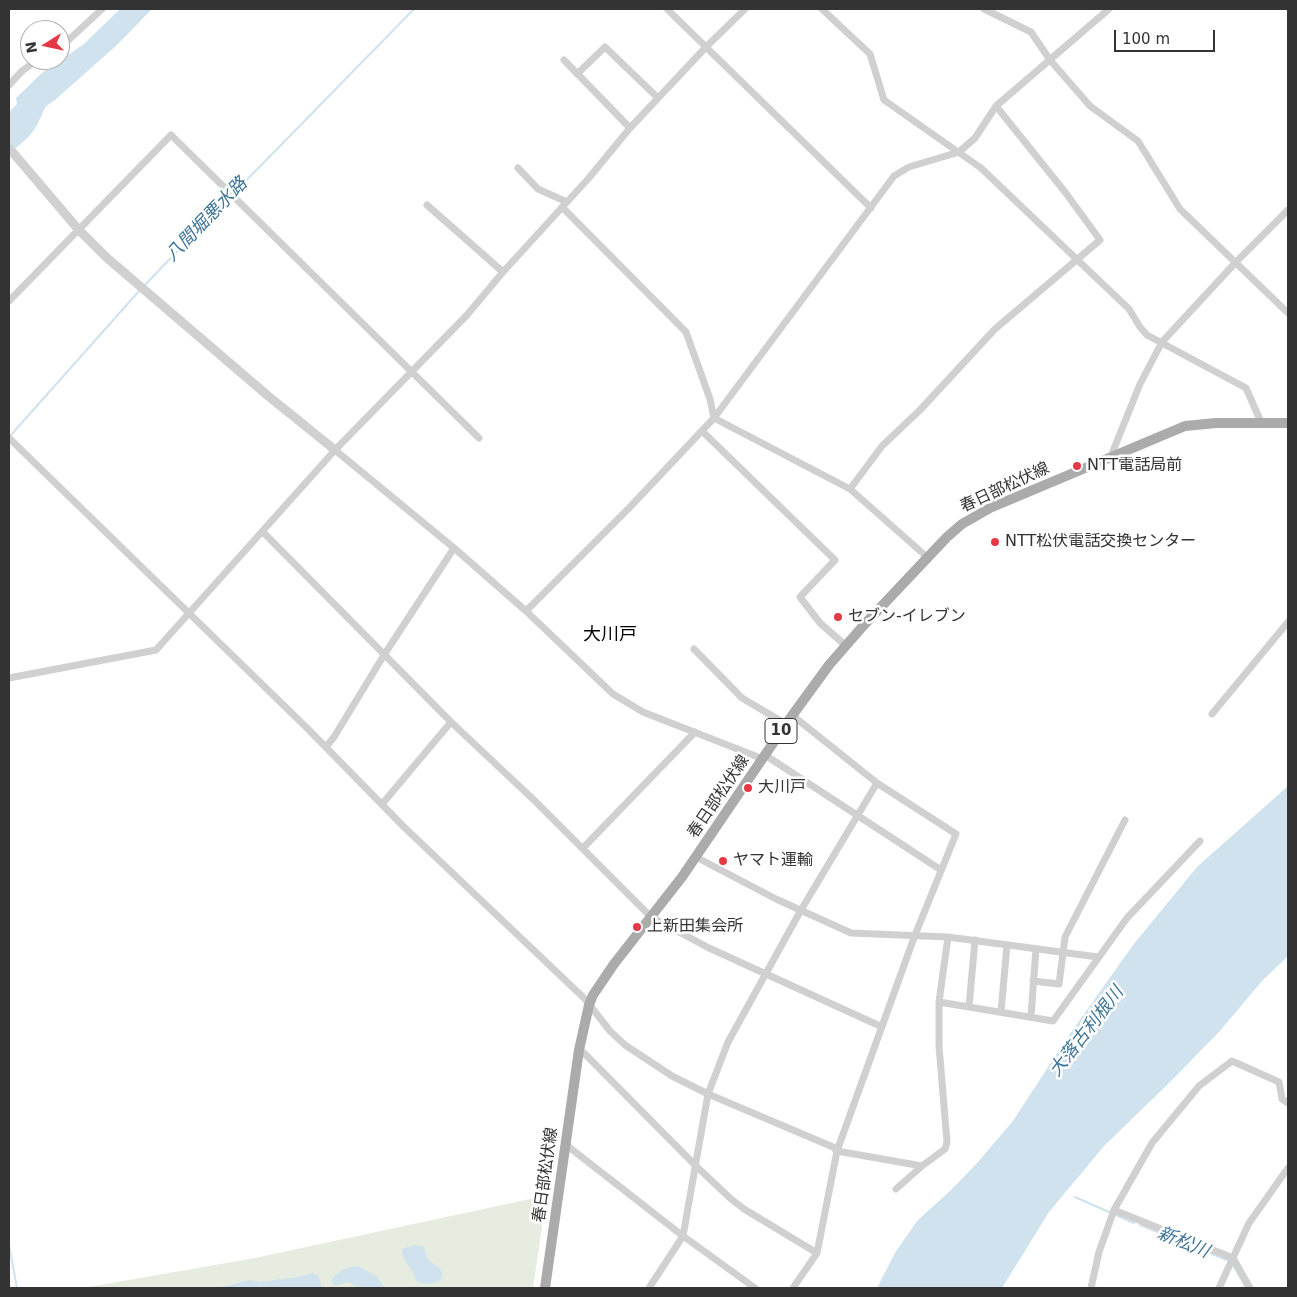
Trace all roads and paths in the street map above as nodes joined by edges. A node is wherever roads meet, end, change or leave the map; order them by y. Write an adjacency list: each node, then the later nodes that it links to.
1 (102, 9): 7 (street)
2 (667, 9): 8 (street)
3 (744, 9): 8 (street)
4 (822, 9): 18 (street)
5 (984, 9): 10 (street)
6 (1109, 9): 10 (street)
7 (70, 39)
8 (706, 47): 14 (street); 22 (street)
9 (564, 60): 12 (street)
10 (1050, 60): 15 (street); 26 (street)
11 (24, 70): 13 (street)
12 (577, 74): 14 (street); 16 (street)
13 (9, 85)
14 (658, 98): 16 (street)
15 (996, 106): 18 (street); 25 (street)
16 (630, 128): 21 (street)
17 (9, 148): 24 (street)
18 (959, 152): 22 (street); 25 (street)
19 (518, 168): 21 (street)
20 (427, 205): 27 (street)
21 (564, 205): 27 (street); 32 (street)
22 (871, 208): 32 (street)
23 (1288, 210): 26 (street)
24 (78, 228): 28 (street); 31 (street); 38 (street)
25 (1078, 260): 30 (street); 40 (street)
26 (1236, 262): 29 (street); 30 (street)
27 (503, 272): 31 (street)
28 (9, 301)
29 (1288, 314)
30 (1162, 342): 33 (street); 39 (street)
31 (411, 372): 37 (street); 38 (street)
32 (714, 418): 35 (street); 40 (street)
33 (1261, 422): 34 (main road, 春日部松伏線 / 10); 43 (main road, 春日部松伏線 / 10)
34 (1288, 423)
35 (702, 431): 44 (street); 47 (street)
36 (9, 438): 45 (street)
37 (479, 438)
38 (335, 450): 41 (street); 42 (street)
39 (1113, 450)
40 (850, 489): 43 (street)
41 (263, 532): 45 (street); 49 (street)
42 (454, 548): 44 (street); 49 (street)
43 (927, 557): 47 (main road, 春日部松伏線 / 10)
44 (526, 611): 54 (street)
45 (189, 613): 50 (street); 55 (street)
46 (1288, 622): 51 (street)
47 (845, 645): 52 (main road, 春日部松伏線 / 10)
48 (694, 649): 52 (street)
49 (384, 654): 53 (street); 55 (street)
50 (9, 678)
51 (1212, 714)
52 (789, 720): 56 (main road, 春日部松伏線 / 10); 57 (street)
53 (451, 722): 58 (street); 62 (street)
54 (695, 732): 56 (street); 62 (street)
55 (326, 747): 58 (street)
56 (764, 757): 59 (street); 63 (main road, 春日部松伏線 / 10)
57 (877, 782): 59 (street); 64 (street)
58 (383, 803): 77 (street)
59 (858, 815): 64 (street); 65 (street)
60 (1125, 820): 72 (street)
61 (1200, 841): 73 (street)
62 (583, 848): 66 (street)
63 (696, 857): 65 (street); 66 (main road, 春日部松伏線 / 10)
64 (941, 870): 67 (street)
65 (801, 910): 67 (street); 74 (street)
66 (651, 917): 74 (street); 77 (main road, 春日部松伏線 / 10)
67 (915, 935): 68 (street); 81 (street)
68 (948, 937): 69 (street); 76 (street)
69 (975, 940): 70 (street); 78 (street)
70 (1007, 945): 71 (street); 79 (street)
71 (1036, 949): 72 (street); 75 (street)
72 (1063, 952): 73 (street); 75 (street)
73 (1098, 957): 80 (street)
74 (765, 974): 81 (street); 83 (street)
75 (1033, 981): 80 (street)
76 (939, 1002): 78 (street); 88 (street)
77 (589, 1004): 82 (main road, 春日部松伏線 / 10); 83 (street)
78 (969, 1007): 79 (street)
79 (1001, 1012): 80 (street)
80 (1031, 1016)
81 (880, 1026): 86 (street)
82 (579, 1050): 85 (main road, 春日部松伏線 / 10); 87 (street)
83 (708, 1094): 86 (street); 87 (street)
84 (1288, 1103): 91 (street)
85 (565, 1144): 92 (street); 95 (main road, 春日部松伏線 / 10)
86 (837, 1151): 88 (street); 93 (street)
87 (696, 1166): 92 (street); 93 (street)
88 (922, 1166): 90 (street)
89 (1287, 1173): 94 (street)
90 (896, 1190)
91 (1114, 1210): 94 (street); 99 (street)
92 (683, 1236): 96 (street); 97 (street)
93 (817, 1253): 98 (street)
94 (1233, 1258): 100 (street); 101 (street)
95 (545, 1288)
96 (649, 1288)
97 (755, 1288)
98 (793, 1288)
99 (1091, 1288)
100 (1219, 1288)
101 (1250, 1288)

